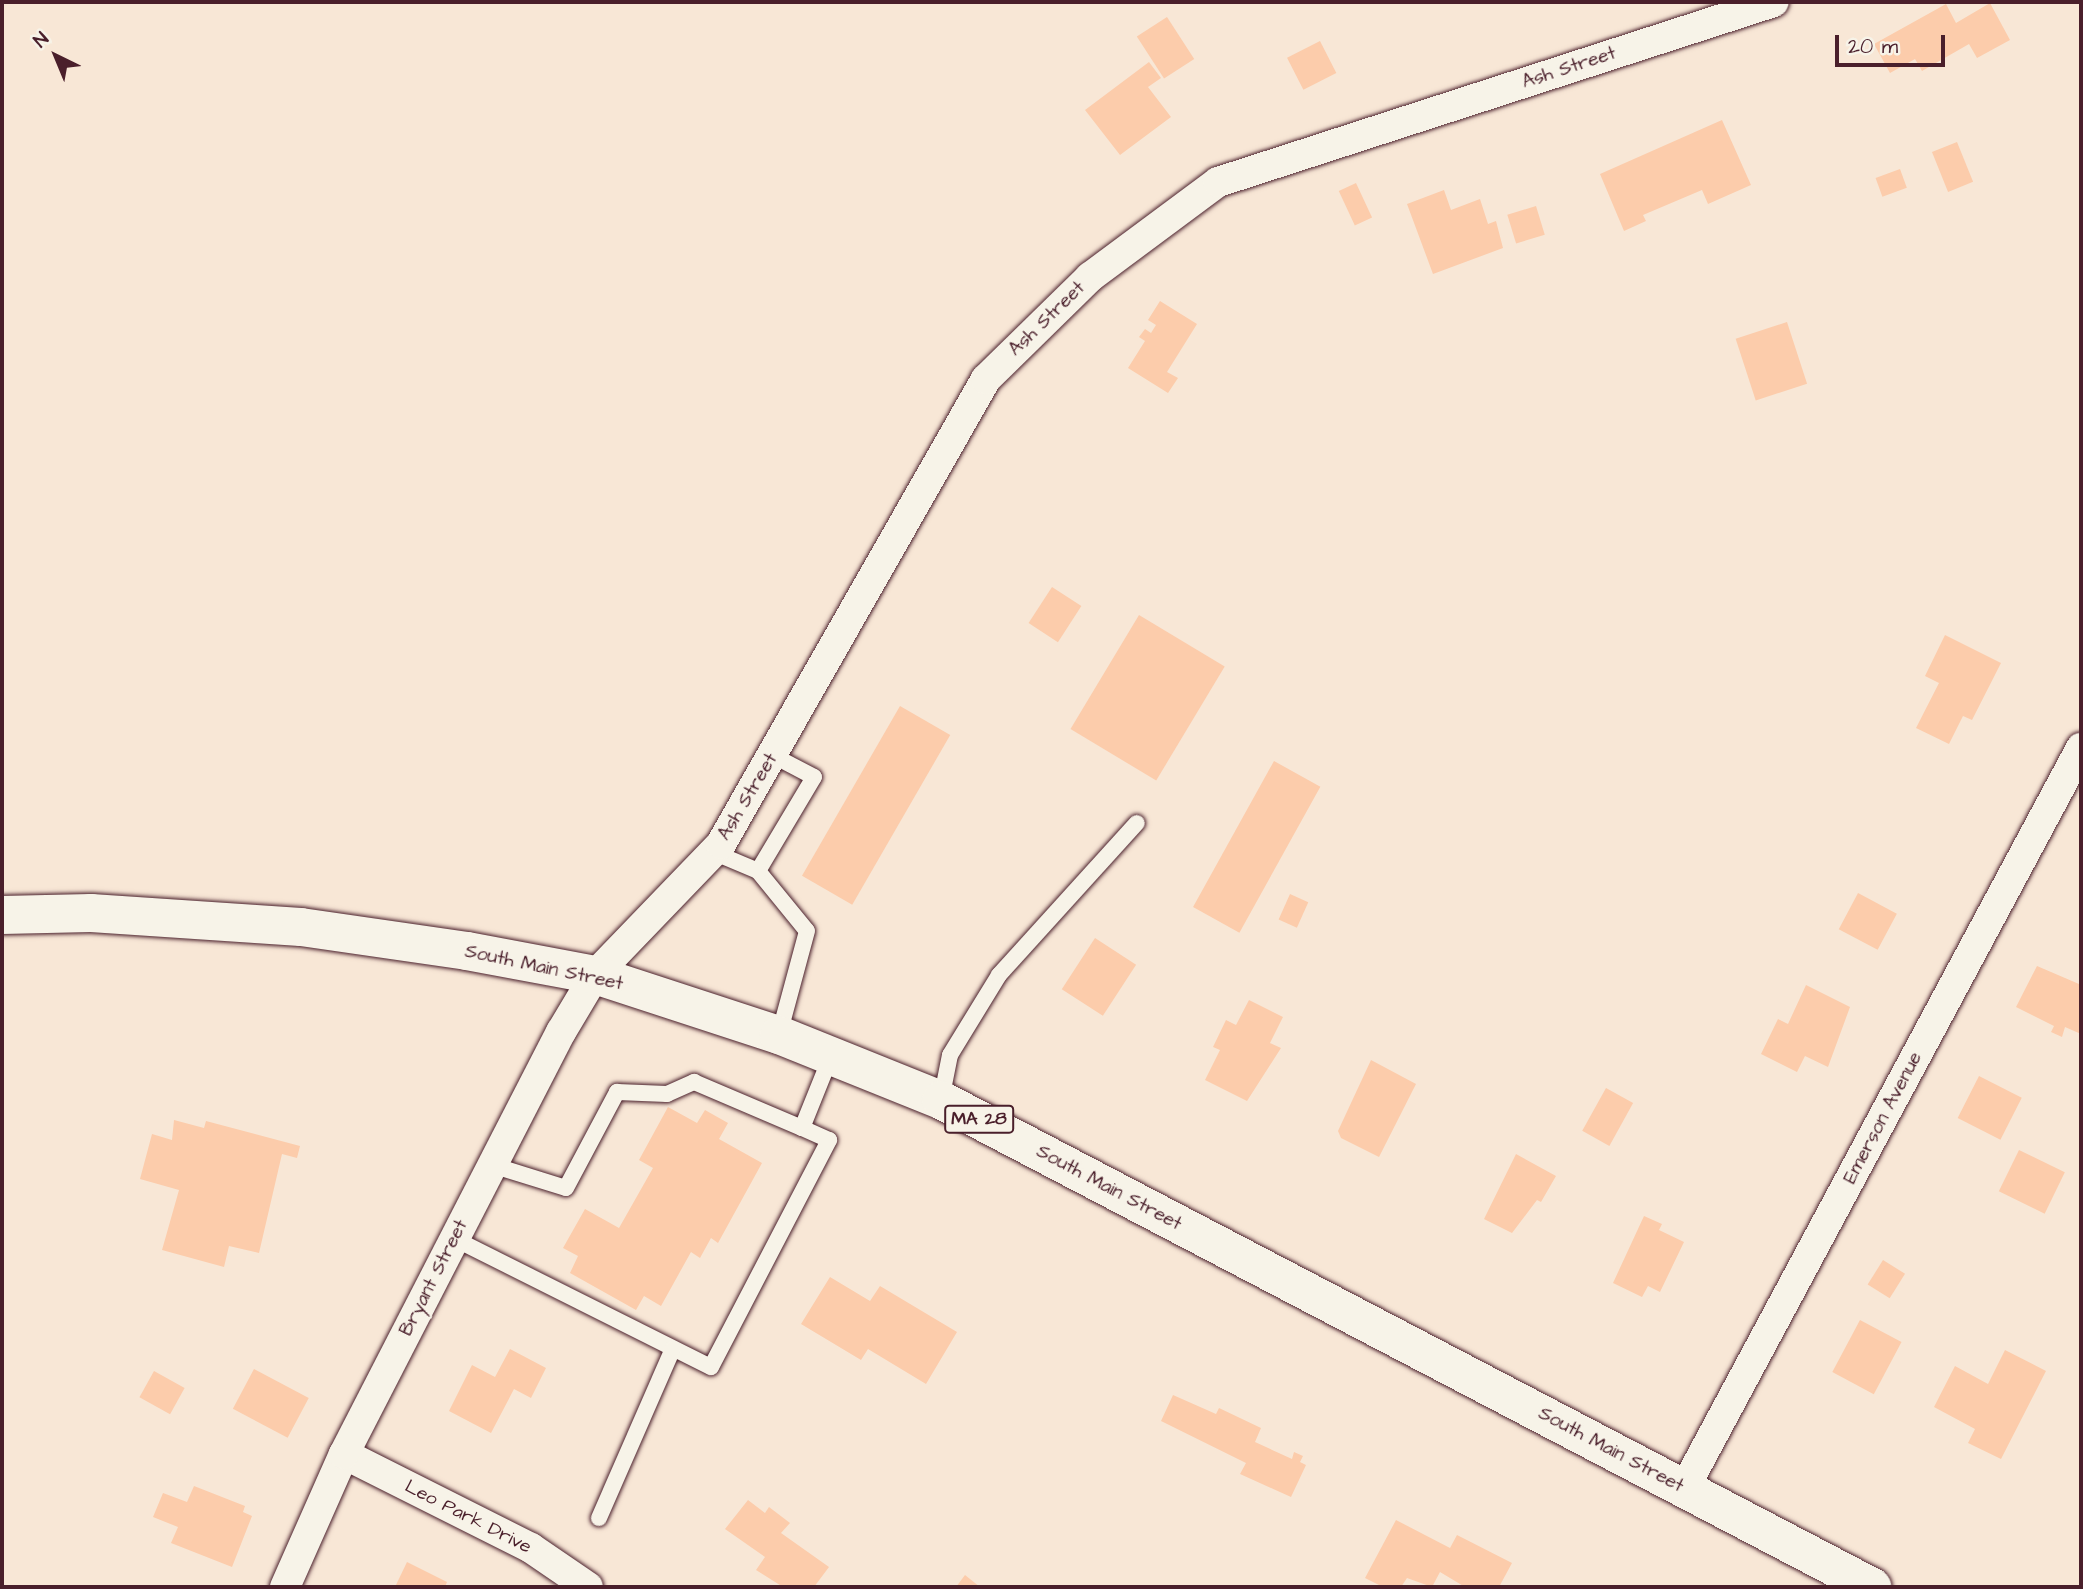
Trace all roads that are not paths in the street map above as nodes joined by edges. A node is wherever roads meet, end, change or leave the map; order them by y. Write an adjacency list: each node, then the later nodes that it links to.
1 (1774, 2): 3 (street, Ash Street)
2 (2081, 748): 17 (street, Emerson Avenue)
3 (774, 756): 5 (street, Ash Street); 6 (lane)
4 (1137, 823): 11 (lane)
5 (713, 852): 6 (lane); 8 (street, Ash Street)
6 (758, 871): 9 (lane)
7 (2, 915): 8 (main road, South Main Street / MA 28)
8 (595, 975): 9 (main road, South Main Street / MA 28); 13 (street, Bryant Street)
9 (779, 1035): 10 (main road, South Main Street / MA 28)
10 (831, 1056): 11 (main road, South Main Street / MA 28); 12 (lane)
11 (941, 1100): 17 (main road, South Main Street / MA 28)
12 (802, 1128): 13 (lane); 15 (lane)
13 (492, 1165): 14 (street, Bryant Street)
14 (455, 1239): 15 (lane); 16 (street, Bryant Street)
15 (673, 1349): 18 (lane)
16 (344, 1454): 19 (street, Bryant Street); 20 (street, Leo Park Drive)
17 (1684, 1489): 21 (main road, South Main Street / MA 28)
18 (599, 1518)
19 (285, 1587)
20 (588, 1587)
21 (1872, 1587)

